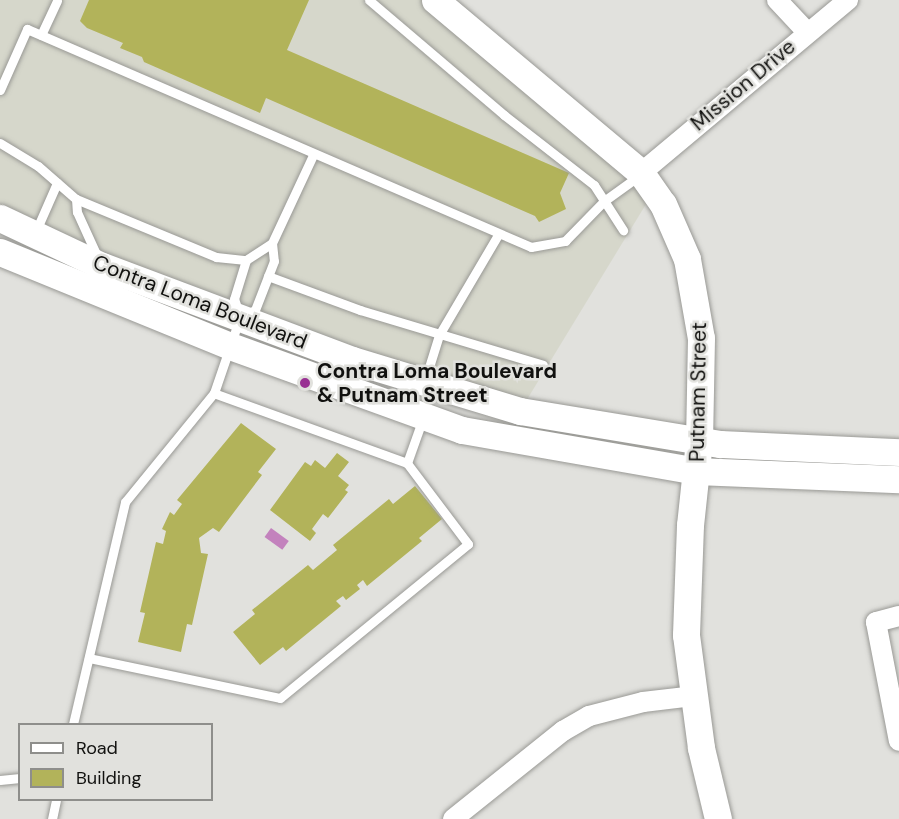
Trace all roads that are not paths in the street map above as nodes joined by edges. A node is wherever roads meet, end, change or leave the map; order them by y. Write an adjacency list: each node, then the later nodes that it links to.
1 (57, 0): 7 (lane)
2 (369, 0): 14 (lane)
3 (435, 0): 11 (main road, Putnam Street)
4 (777, 0): 6 (street)
5 (848, 0): 6 (street, Mission Drive)
6 (807, 33): 11 (street, Mission Drive)
7 (41, 35): 8 (lane); 10 (lane)
8 (0, 90)
9 (0, 143): 12 (lane)
10 (313, 155): 18 (lane); 19 (lane)
11 (641, 173): 14 (lane); 31 (main road, Putnam Street)
12 (57, 183): 13 (lane); 17 (lane)
13 (76, 199): 21 (lane); 22 (lane)
14 (604, 201): 16 (lane); 18 (lane)
15 (0, 218): 17 (main road, Contra Loma Boulevard)
16 (623, 230)
17 (34, 235): 22 (main road, Contra Loma Boulevard)
18 (498, 235): 25 (lane)
19 (272, 243): 21 (lane); 23 (lane)
20 (0, 252): 26 (main road, Contra Loma Boulevard)
21 (246, 260): 24 (lane)
22 (102, 266): 24 (main road, Contra Loma Boulevard)
23 (268, 276): 24 (lane); 25 (lane)
24 (240, 317): 26 (lane); 28 (main road, Contra Loma Boulevard)
25 (439, 335): 27 (lane); 28 (lane)
26 (230, 346): 29 (lane); 30 (main road, Contra Loma Boulevard)
27 (543, 365)
28 (424, 382): 31 (main road, Contra Loma Boulevard)
29 (214, 393): 33 (lane); 37 (lane)
30 (423, 416): 33 (lane); 34 (main road, Contra Loma Boulevard)
31 (699, 441): 32 (main road, Contra Loma Boulevard); 34 (main road, Putnam Street)
32 (899, 452)
33 (406, 463): 37 (lane)
34 (696, 471): 35 (main road, Contra Loma Boulevard); 38 (main road, Putnam Street)
35 (899, 479)
36 (899, 616): 40 (street)
37 (89, 658): 39 (lane)
38 (693, 696): 45 (street); 46 (main road, Putnam Street)
39 (73, 723)
40 (899, 741)
41 (18, 778): 42 (lane)
42 (0, 780)
43 (56, 801): 44 (lane)
44 (52, 819)
45 (453, 819)
46 (718, 819)

